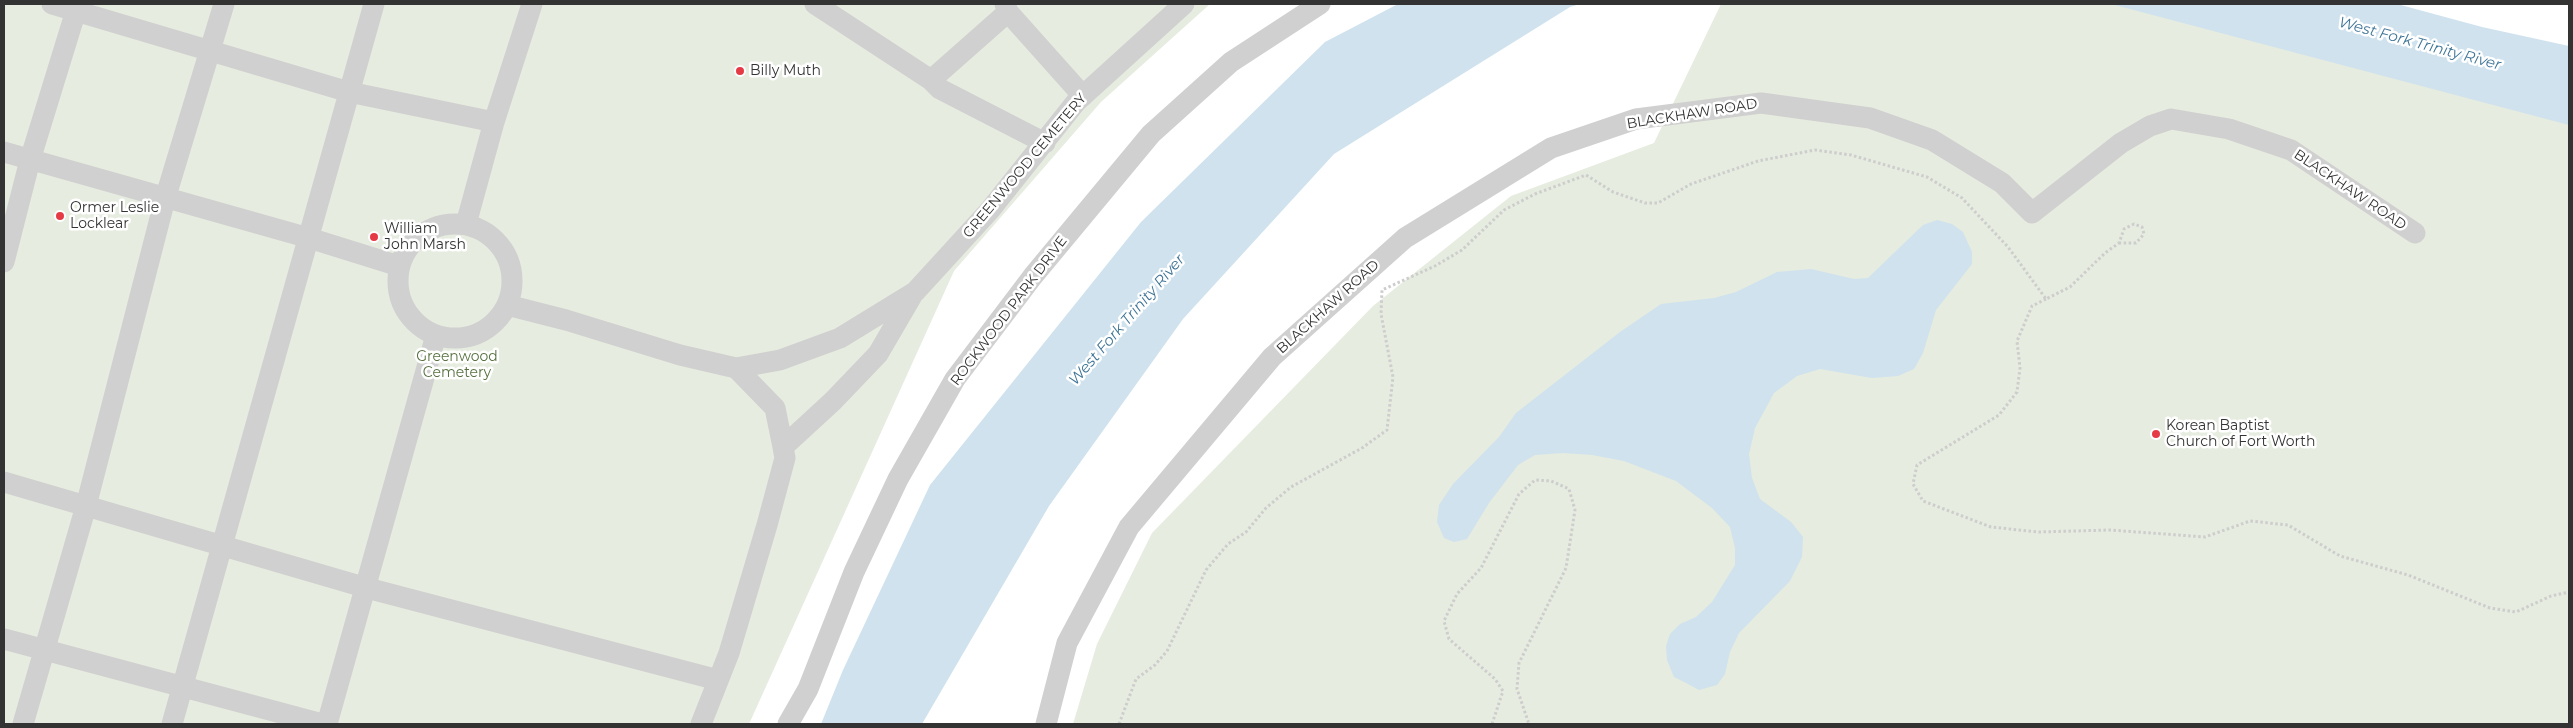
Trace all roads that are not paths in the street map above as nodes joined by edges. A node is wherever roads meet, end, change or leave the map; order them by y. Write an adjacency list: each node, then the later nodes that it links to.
1 (52, 4): 8 (street)
2 (224, 4): 10 (street)
3 (374, 4): 12 (street)
4 (532, 4): 14 (street)
5 (815, 4): 11 (street)
6 (1184, 4): 13 (street, GREENWOOD CEMETERY)
7 (1320, 4): 42 (street, ROCKWOOD PARK DRIVE)
8 (77, 7): 10 (street); 17 (street)
9 (1006, 8): 11 (street); 13 (street)
10 (211, 50): 12 (street); 18 (street)
11 (931, 80): 15 (street)
12 (350, 92): 14 (street); 21 (street)
13 (1083, 96): 15 (street, GREENWOOD CEMETERY)
14 (494, 122): 19 (street)
15 (1045, 143): 24 (street, GREENWOOD CEMETERY)
16 (4, 152): 17 (street)
17 (30, 160): 18 (street); 22 (street)
18 (165, 199): 21 (street); 30 (street)
19 (466, 224): 23 (street); 25 (street)
20 (2415, 233): 43 (street, BLACKHAW ROAD)
21 (309, 238): 23 (street); 31 (street)
22 (4, 262)
23 (399, 266): 26 (street)
24 (915, 292): 27 (street, GREENWOOD CEMETERY); 28 (street, GREENWOOD CEMETERY)
25 (506, 305): 26 (street); 27 (street, GREENWOOD CEMETERY)
26 (436, 335): 32 (street)
27 (736, 368): 28 (street)
28 (783, 447): 35 (street)
29 (4, 482): 30 (street)
30 (86, 506): 31 (street); 34 (street)
31 (223, 546): 32 (street); 36 (street)
32 (367, 588): 35 (street); 40 (street)
33 (4, 639): 34 (street)
34 (44, 651): 36 (street); 37 (street)
35 (718, 680): 41 (street)
36 (183, 687): 38 (street); 39 (street)
37 (23, 724)
38 (172, 724)
39 (322, 724)
40 (327, 724)
41 (701, 724)
42 (788, 724)
43 (1046, 724)

